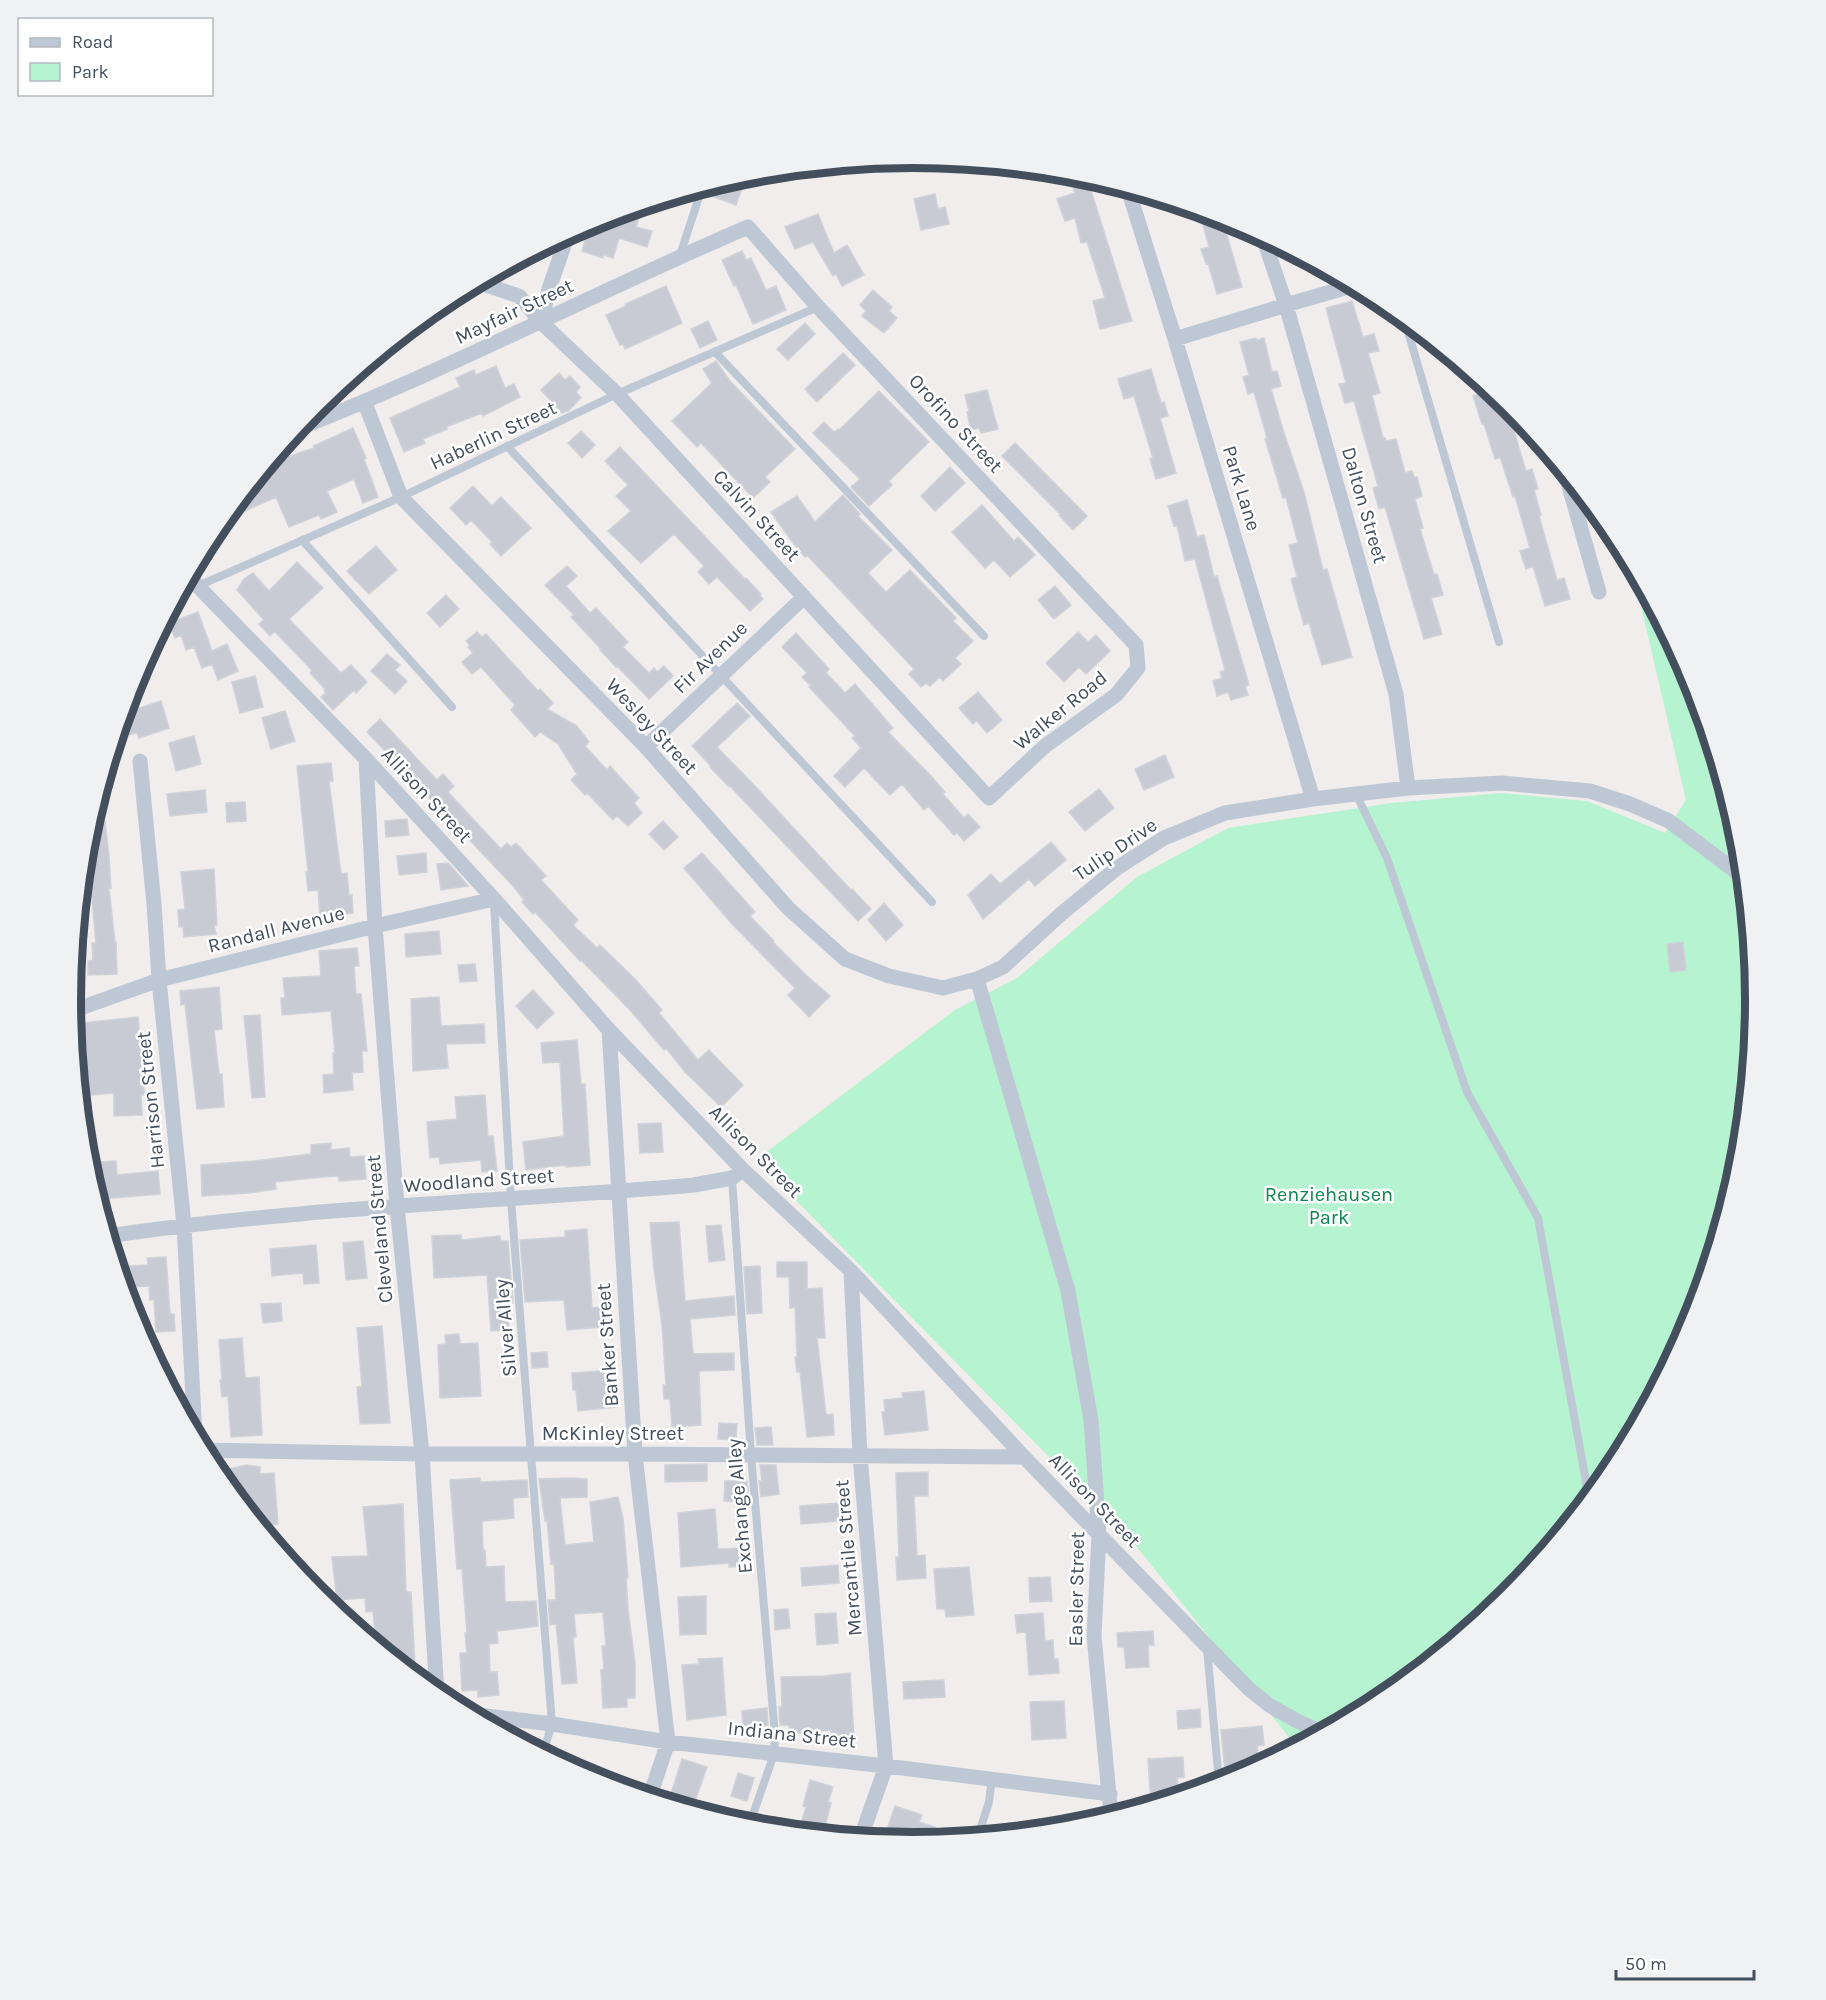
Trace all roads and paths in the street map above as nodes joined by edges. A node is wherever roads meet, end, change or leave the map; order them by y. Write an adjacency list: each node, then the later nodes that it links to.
1 (699, 196): 6 (lane)
2 (1130, 197): 13 (street, Park Lane)
3 (748, 227): 6 (street, Mayfair Street); 10 (street, Orofino Street)
4 (564, 245): 11 (street)
5 (1266, 247): 9 (street, Dalton Street)
6 (679, 256): 11 (street, Mayfair Street)
7 (487, 285): 11 (street, Calvin Street)
8 (1344, 288): 9 (street)
9 (1286, 305): 13 (street); 33 (street, Dalton Street)
10 (818, 307): 14 (lane, Haberlin Street); 27 (street, Orofino Street)
11 (541, 322): 15 (street, Calvin Street); 16 (street, Mayfair Street)
12 (1408, 332): 26 (lane)
13 (1175, 339): 36 (street, Park Lane)
14 (715, 352): 15 (lane, Haberlin Street); 25 (lane)
15 (618, 394): 18 (lane, Haberlin Street); 24 (street, Calvin Street)
16 (365, 403): 17 (street, Mayfair Street); 20 (street, Wesley Street)
17 (315, 422)
18 (507, 446): 20 (lane, Haberlin Street); 28 (lane)
19 (1569, 489): 23 (street)
20 (401, 497): 21 (lane, Haberlin Street); 30 (street, Wesley Street)
21 (302, 540): 22 (lane, Haberlin Street); 29 (lane)
22 (193, 582): 31 (street, Allison Street)
23 (1599, 592)
24 (804, 597): 28 (street, Fir Avenue); 35 (street, Calvin Street)
25 (984, 636)
26 (1499, 642)
27 (1136, 645): 35 (street, Walker Road)
28 (721, 676): 30 (street, Fir Avenue); 39 (lane)
29 (452, 706)
30 (646, 747): 41 (street, Wesley Street)
31 (366, 759): 38 (street, Allison Street); 40 (street, Cleveland Street)
32 (140, 761): 42 (street, Harrison Street)
33 (1408, 788): 34 (street, Tulip Drive); 37 (street, Tulip Drive)
34 (1356, 794): 36 (street, Tulip Drive); 60 (lane)
35 (989, 798)
36 (1313, 800): 41 (street, Tulip Drive)
37 (1735, 871)
38 (494, 899): 40 (street, Randall Avenue); 44 (street, Allison Street); 47 (lane, Silver Alley)
39 (932, 902)
40 (375, 926): 42 (street, Randall Avenue); 48 (street, Cleveland Street)
41 (977, 979): 61 (street, Easler Street)
42 (159, 980): 43 (street, Randall Avenue); 49 (street, Harrison Street)
43 (81, 1008)
44 (609, 1030): 45 (street, Allison Street); 46 (street, Banker Street)
45 (737, 1174): 46 (street, Woodland Street); 51 (street, Allison Street); 57 (lane, Exchange Alley)
46 (618, 1192): 47 (street, Woodland Street); 56 (street, Banker Street)
47 (511, 1199): 48 (street, Woodland Street); 55 (lane, Silver Alley)
48 (397, 1206): 49 (street, Woodland Street); 54 (street, Cleveland Street)
49 (184, 1225): 50 (street, Woodland Street); 52 (street, Harrison Street)
50 (115, 1235)
51 (851, 1271): 58 (street, Mercantile Street); 59 (street, Allison Street)
52 (194, 1419)
53 (214, 1450): 54 (street, McKinley Street)
54 (422, 1454): 55 (street, McKinley Street); 63 (street, Cleveland Street)
55 (531, 1454): 56 (street, McKinley Street); 65 (lane, Silver Alley)
56 (636, 1454): 57 (street, McKinley Street); 67 (street, Banker Street)
57 (751, 1455): 58 (street, McKinley Street); 69 (lane, Exchange Alley)
58 (860, 1455): 59 (street, McKinley Street); 70 (street, Mercantile Street)
59 (1024, 1457): 61 (street, Allison Street)
60 (1587, 1487)
61 (1099, 1533): 62 (street, Allison Street); 74 (street, Easler Street)
62 (1207, 1646): 66 (street, Allison Street); 71 (lane)
63 (436, 1681)
64 (490, 1716): 65 (street, Indiana Street)
65 (552, 1724): 67 (street, Indiana Street); 68 (lane, Silver Alley)
66 (1313, 1729)
67 (668, 1742): 69 (street, Indiana Street); 73 (street, Banker Street)
68 (545, 1746)
69 (774, 1754): 70 (street, Indiana Street); 76 (lane, Exchange Alley)
70 (886, 1766): 72 (street, Indiana Street); 78 (street, Mercantile Street)
71 (1218, 1774)
72 (992, 1778): 74 (street, Indiana Street); 77 (lane)
73 (652, 1790)
74 (1110, 1794): 75 (street, Easler Street)
75 (1111, 1808)
76 (752, 1816)
77 (980, 1829)
78 (863, 1830)

